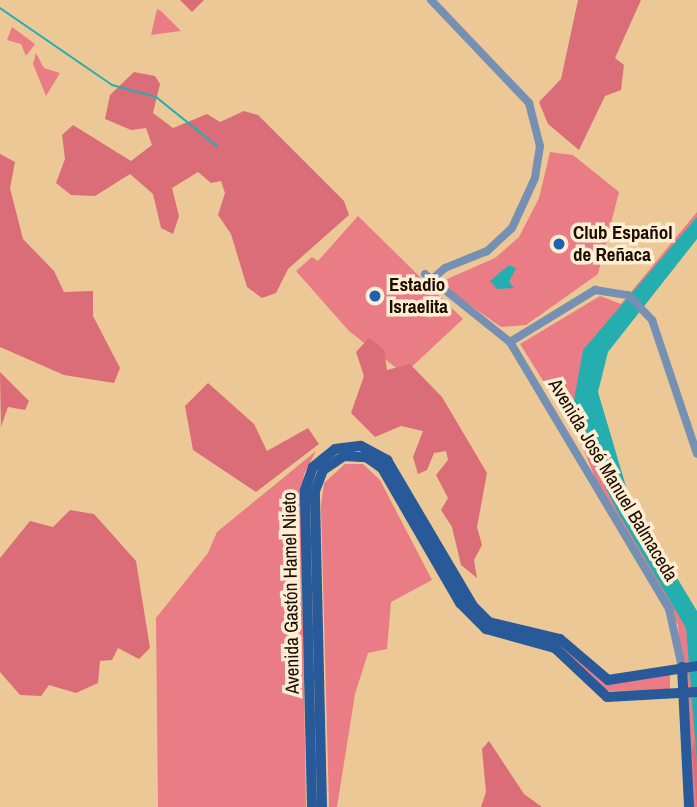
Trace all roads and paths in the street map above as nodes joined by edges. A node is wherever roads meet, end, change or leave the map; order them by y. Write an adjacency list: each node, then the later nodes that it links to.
1 (430, 0): 2 (street)
2 (445, 268): 3 (street); 3 (street)
3 (439, 288): 4 (street)
4 (510, 342): 5 (street); 7 (street, Avenida José Manuel Balmaceda)
5 (697, 454)
6 (564, 649): 7 (main road, Avenida Gastón Hamel Nieto); 8 (main road); 9 (main road, Avenida Gastón Hamel Nieto); 10 (main road, Avenida Gastón Hamel Nieto)
7 (689, 667): 8 (main road, Avenida José Manuel Balmaceda)
8 (690, 693): 11 (main road, Avenida José Manuel Balmaceda)
9 (312, 807)
10 (322, 807)
11 (690, 807)

